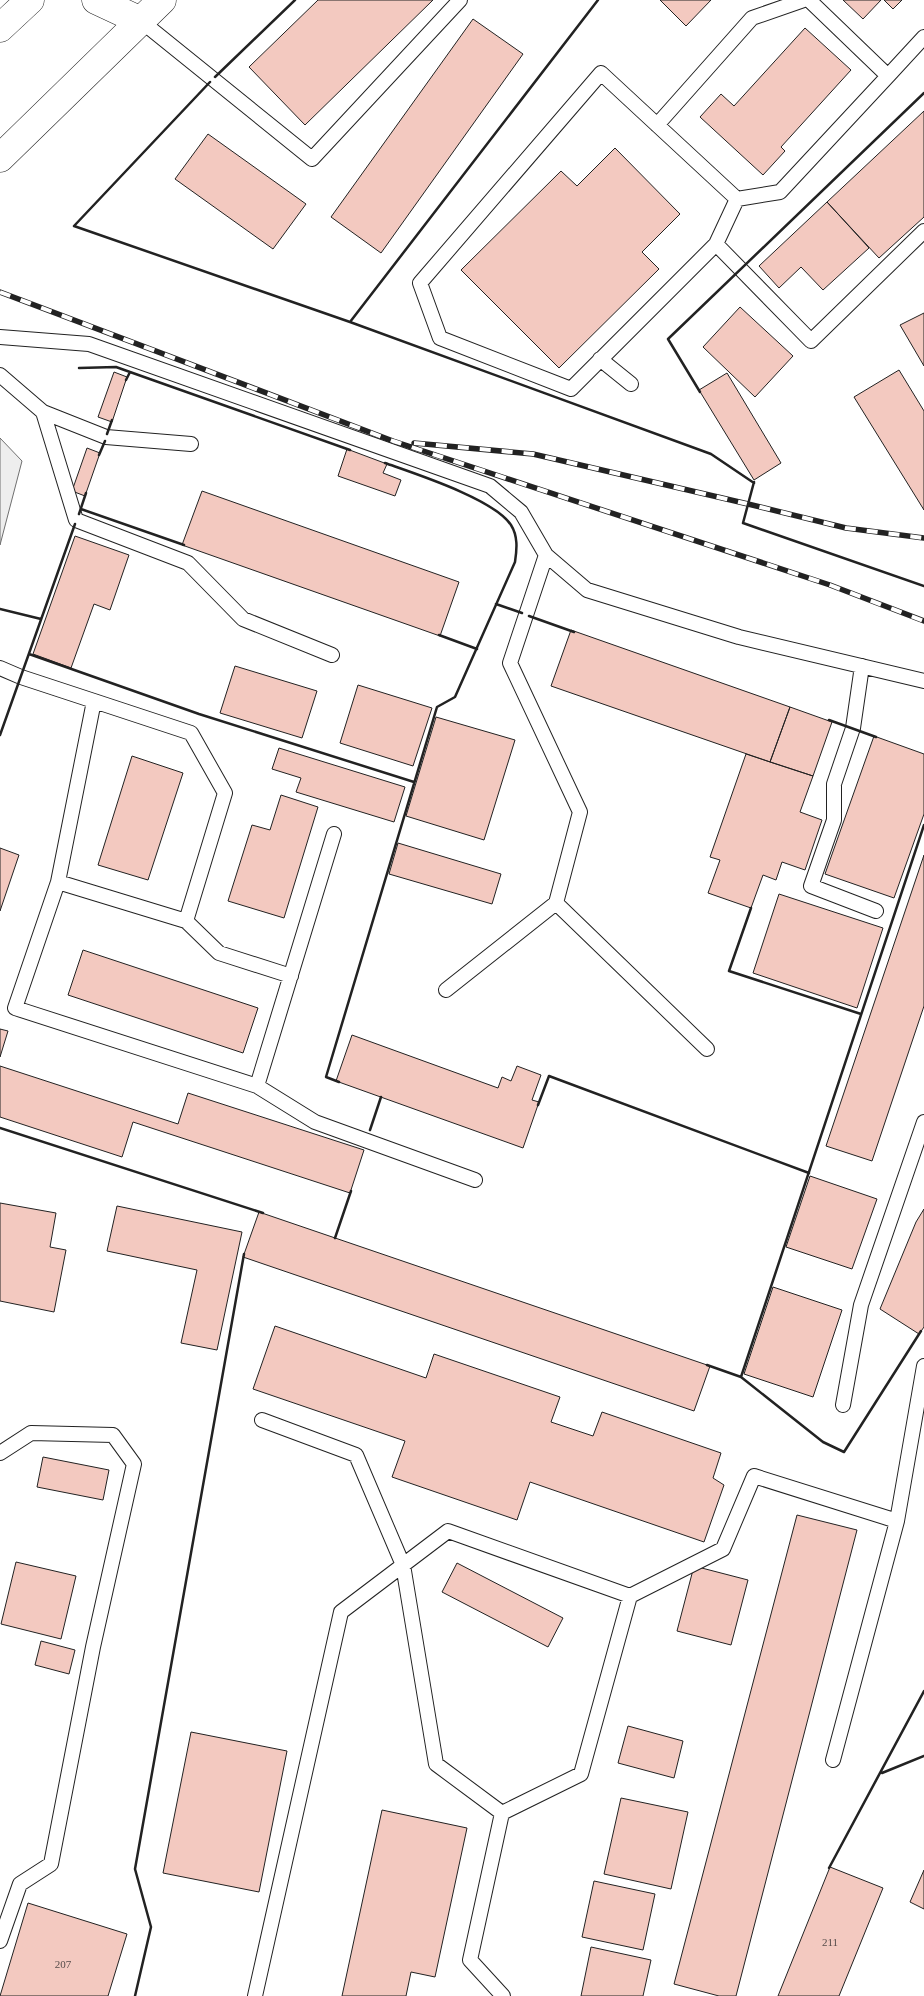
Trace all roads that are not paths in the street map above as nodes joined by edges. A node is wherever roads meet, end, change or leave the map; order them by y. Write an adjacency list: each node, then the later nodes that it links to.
1 (30, 0): 8 (main road)
2 (96, 0): 7 (main road)
3 (162, 0): 7 (main road)
4 (460, 0): 7 (lane)
5 (804, 0): 11 (lane)
6 (809, 0): 10 (lane)
7 (141, 21): 12 (main road)
8 (0, 28)
9 (924, 37): 10 (lane)
10 (888, 76): 13 (lane)
11 (657, 125): 13 (lane); 17 (lane)
12 (0, 158)
13 (737, 199): 15 (lane)
14 (924, 231): 15 (lane)
15 (716, 244): 17 (lane)
16 (0, 337): 22 (lane)
17 (600, 360): 19 (lane)
18 (0, 375): 20 (lane)
19 (631, 384)
20 (43, 412): 21 (lane); 23 (lane)
21 (191, 444)
22 (546, 555): 24 (lane); 30 (lane)
23 (332, 655)
24 (862, 666): 26 (lane); 31 (lane)
25 (0, 668): 27 (lane)
26 (924, 681)
27 (94, 701): 29 (lane); 32 (lane)
28 (334, 834): 33 (lane)
29 (58, 882): 32 (lane); 36 (lane)
30 (556, 903): 34 (lane); 35 (lane)
31 (876, 911)
32 (186, 921): 33 (lane)
33 (291, 976): 36 (lane)
34 (446, 990)
35 (707, 1049)
36 (257, 1086): 38 (lane)
37 (924, 1122): 40 (lane)
38 (475, 1180)
39 (924, 1366): 43 (lane)
40 (843, 1405)
41 (262, 1420): 44 (lane)
42 (0, 1453): 48 (lane)
43 (897, 1521): 45 (lane); 46 (lane)
44 (403, 1565): 45 (lane); 47 (lane); 49 (lane)
45 (630, 1596): 47 (lane)
46 (833, 1760)
47 (502, 1813): 50 (lane)
48 (0, 1941)
49 (255, 1996)
50 (503, 1996)

